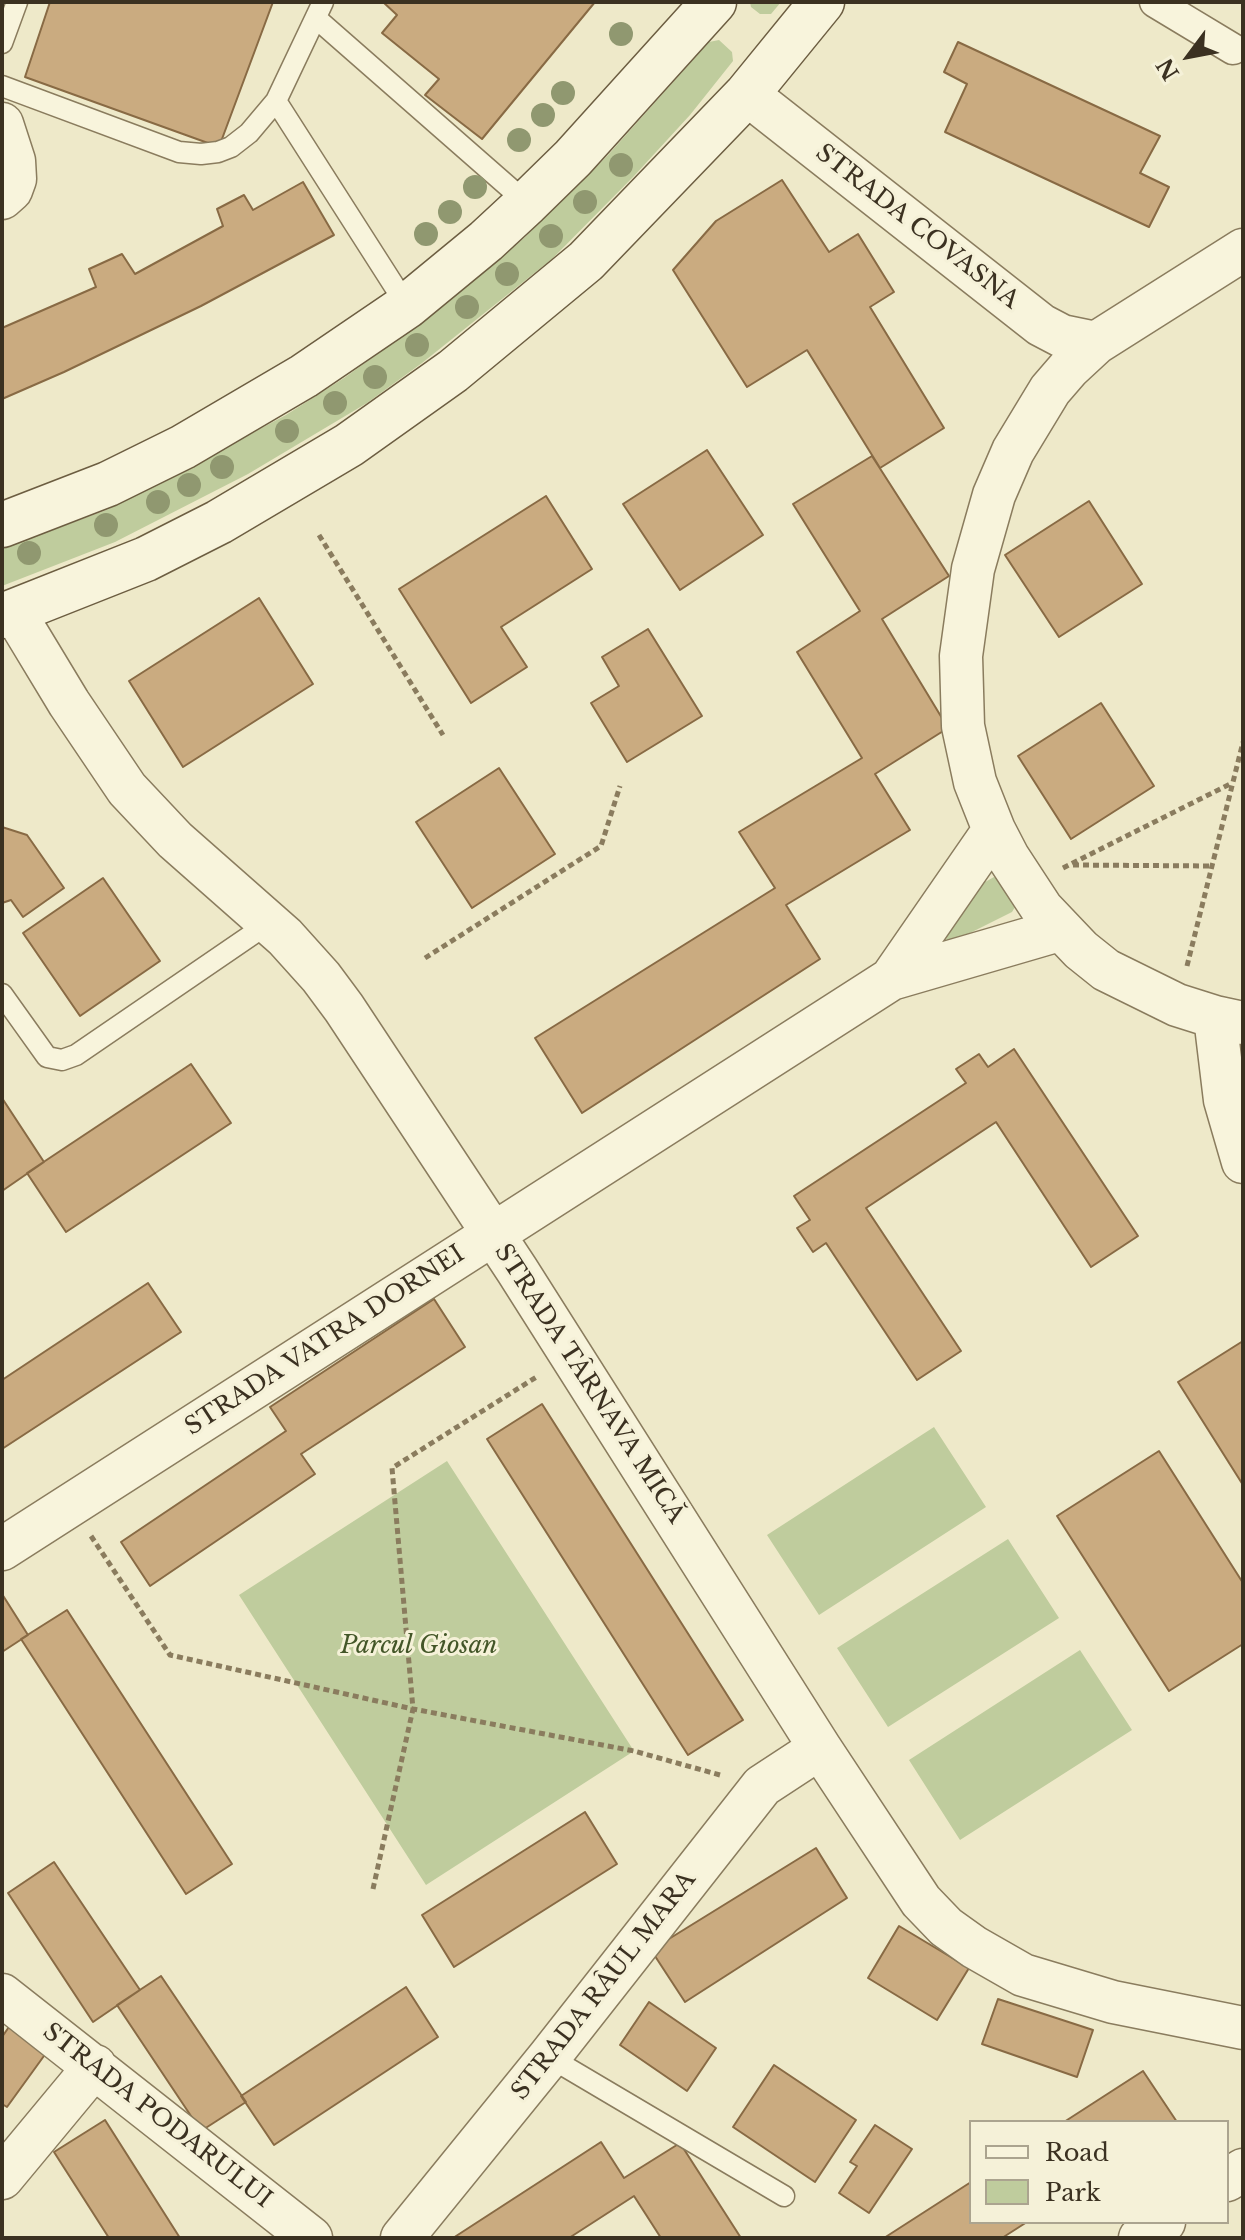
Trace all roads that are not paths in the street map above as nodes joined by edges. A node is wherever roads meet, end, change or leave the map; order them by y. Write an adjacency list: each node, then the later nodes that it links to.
1 (17, 2): 6 (lane)
2 (714, 2): 13 (main road)
3 (822, 2): 9 (main road)
4 (1155, 2): 7 (street)
5 (320, 10): 10 (lane); 13 (lane)
6 (2, 43)
7 (1233, 49)
8 (2, 86): 10 (lane)
9 (747, 94): 16 (street, STRADA COVASNA); 18 (main road)
10 (276, 101): 15 (lane)
11 (2, 124): 12 (street)
12 (2, 198)
13 (527, 203): 15 (main road)
14 (1243, 250): 16 (street)
15 (407, 306): 17 (main road)
16 (1096, 343): 19 (street)
17 (2, 525)
18 (8, 614): 20 (street, STRADA TÂRNAVA MICĂ)
19 (994, 830): 21 (street); 22 (street, STRADA VATRA DORNEI)
20 (269, 923): 23 (lane); 26 (street, STRADA TÂRNAVA MICĂ)
21 (1059, 930): 22 (street, STRADA VATRA DORNEI); 24 (street)
22 (891, 979): 26 (street, STRADA VATRA DORNEI)
23 (2, 994)
24 (1212, 1015): 25 (street)
25 (1243, 1162)
26 (492, 1233): 27 (street, STRADA VATRA DORNEI); 28 (street, STRADA TÂRNAVA MICĂ)
27 (2, 1549)
28 (820, 1748): 30 (street, STRADA TÂRNAVA MICĂ); 31 (street, STRADA RÂUL MARA)
29 (2, 1995): 32 (street, STRADA PODARULUI)
30 (1243, 2028)
31 (549, 2057): 34 (lane); 37 (street, STRADA RÂUL MARA)
32 (95, 2066): 33 (street); 36 (street, STRADA PODARULUI)
33 (2, 2178)
34 (784, 2196)
35 (1161, 2224): 38 (street)
36 (311, 2238)
37 (402, 2238)
38 (1140, 2238)

